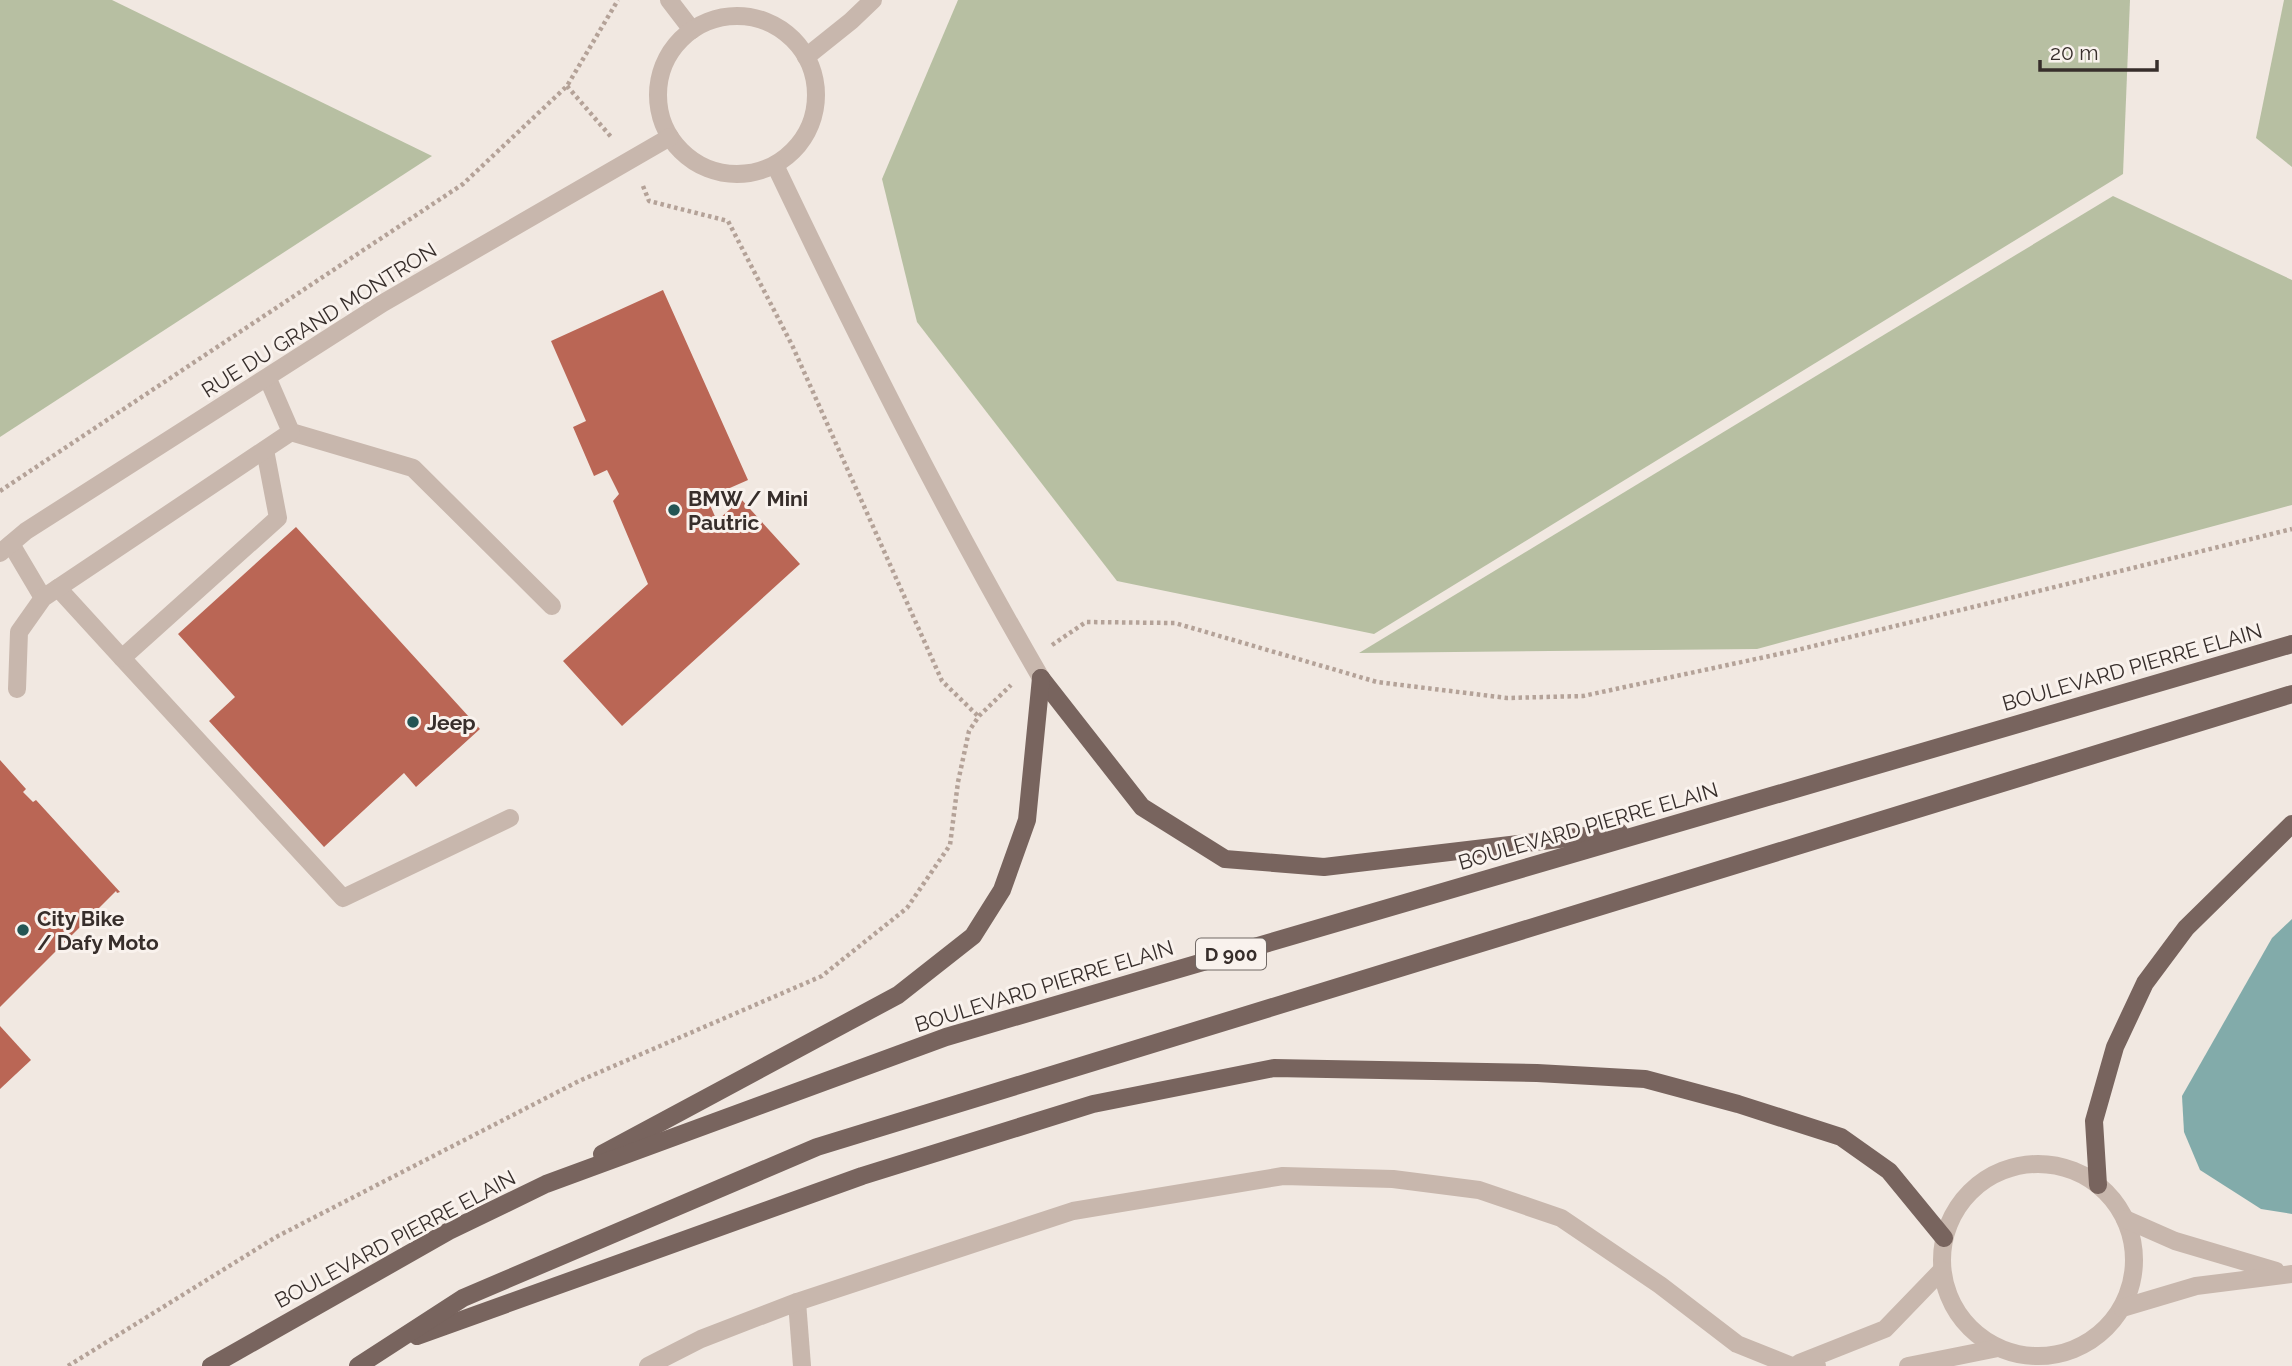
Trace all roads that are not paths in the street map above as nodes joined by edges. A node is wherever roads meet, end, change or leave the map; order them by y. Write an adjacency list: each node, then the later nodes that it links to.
1 (669, 0): 3 (street)
2 (873, 0): 4 (street)
3 (692, 30): 4 (street); 5 (street)
4 (806, 57): 6 (street)
5 (670, 138): 6 (street); 7 (street, RUE DU GRAND MONTRON)
6 (775, 165): 16 (street)
7 (268, 379): 8 (street); 10 (street, RUE DU GRAND MONTRON)
8 (291, 432): 9 (street); 13 (street)
9 (265, 450): 11 (street); 15 (street)
10 (5, 549): 12 (street)
11 (58, 588): 12 (street); 15 (street)
12 (43, 598): 17 (street)
13 (552, 606)
14 (2292, 644): 21 (main road, BOULEVARD PIERRE ELAIN / D 900)
15 (122, 658): 19 (street)
16 (1041, 678): 21 (main road); 22 (main road)
17 (17, 689)
18 (2292, 694): 30 (main road)
19 (510, 818)
20 (2292, 824): 23 (main road)
21 (1669, 826): 22 (main road, BOULEVARD PIERRE ELAIN / D 900)
22 (545, 1184): 32 (main road, BOULEVARD PIERRE ELAIN / D 900)
23 (2098, 1185): 24 (street); 25 (street)
24 (2125, 1219): 27 (street); 29 (street)
25 (1944, 1238): 26 (street); 30 (main road)
26 (1942, 1270): 31 (street); 36 (street)
27 (2288, 1274): 29 (street)
28 (797, 1302): 34 (street); 35 (street); 36 (street)
29 (2122, 1308): 31 (street)
30 (387, 1347): 33 (main road)
31 (1998, 1348): 38 (street)
32 (211, 1366)
33 (358, 1366)
34 (648, 1366)
35 (802, 1366)
36 (1792, 1366): 37 (street)
37 (1817, 1366)
38 (1908, 1366)

